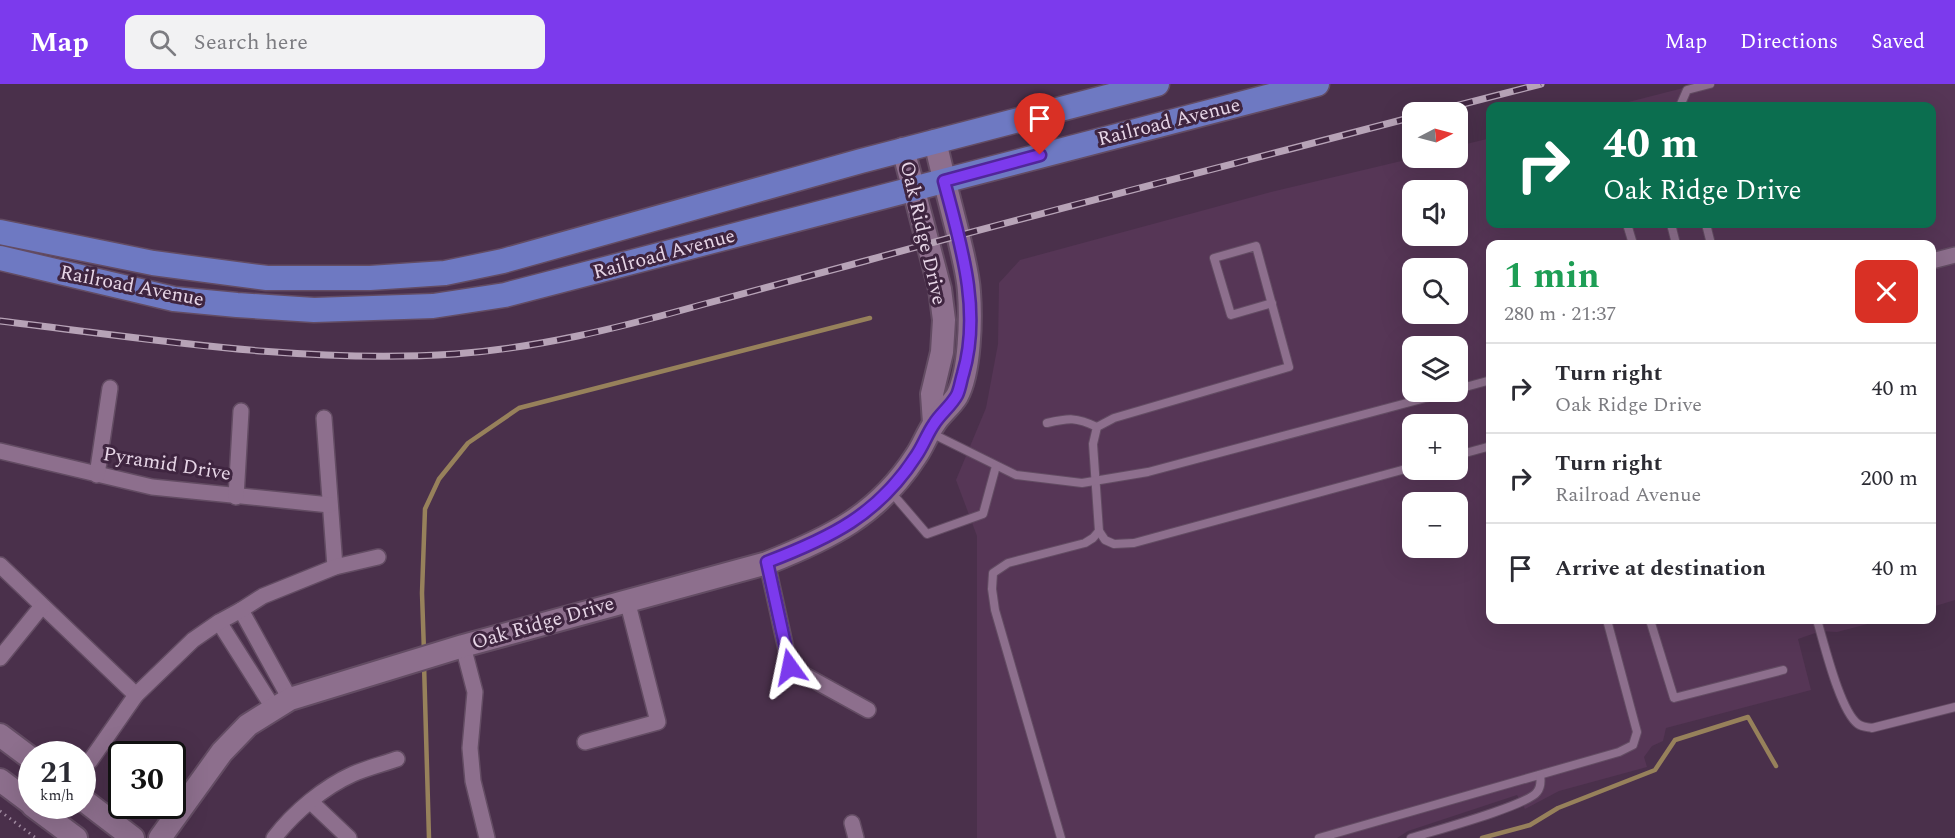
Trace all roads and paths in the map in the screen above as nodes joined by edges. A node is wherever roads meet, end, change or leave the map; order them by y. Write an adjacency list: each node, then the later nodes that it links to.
1 (1157, 84): 5 (main road, Railroad Avenue)
2 (1317, 84): 7 (main road, Railroad Avenue)
3 (1710, 84): 4 (lane)
4 (1682, 102)
5 (935, 141): 6 (main road, Railroad Avenue); 7 (main road, Oak Ridge Drive)
6 (903, 150): 8 (main road, Oak Ridge Drive); 9 (main road, Railroad Avenue)
7 (944, 181): 8 (main road, Railroad Avenue); 22 (main road, Oak Ridge Drive)
8 (914, 189): 11 (main road, Railroad Avenue); 22 (main road, Oak Ridge Drive)
9 (0, 232)
10 (1955, 255): 12 (street)
11 (0, 258)
12 (1936, 260)
13 (1272, 303): 13 (lane); 21 (lane)
14 (1486, 381): 15 (lane)
15 (1468, 386)
16 (110, 388): 28 (street)
17 (1410, 402): 29 (lane)
18 (241, 411): 31 (street)
19 (324, 418): 32 (street)
20 (1047, 423): 21 (lane)
21 (1097, 427): 29 (lane)
22 (932, 428): 26 (lane); 30 (main road, Oak Ridge Drive)
23 (1486, 447): 25 (lane)
24 (0, 452): 28 (street, Pyramid Drive)
25 (1468, 452)
26 (996, 465): 29 (lane); 30 (lane)
27 (1402, 470): 33 (lane)
28 (97, 475): 31 (street, Pyramid Drive)
29 (1095, 481): 33 (lane)
30 (890, 490): 35 (main road, Oak Ridge Drive)
31 (236, 497): 32 (street, Pyramid Drive)
32 (330, 505): 37 (street)
33 (1099, 531): 73 (lane)
34 (378, 557): 37 (street)
35 (767, 562): 38 (main road, Oak Ridge Drive); 51 (street)
36 (0, 565): 39 (street)
37 (335, 567): 40 (street)
38 (627, 600): 45 (main road, Oak Ridge Drive); 53 (street)
39 (42, 606): 46 (street); 48 (street)
40 (241, 610): 41 (street); 49 (street)
41 (219, 622): 48 (street); 49 (street)
42 (1608, 624): 57 (lane)
43 (1651, 624): 47 (lane)
44 (1818, 624): 50 (lane)
45 (463, 646): 49 (main road, Oak Ridge Drive); 71 (street)
46 (0, 658)
47 (1783, 670)
48 (136, 695): 55 (street)
49 (282, 704): 68 (main road, Oak Ridge Drive)
50 (1955, 706)
51 (868, 710)
52 (0, 735): 54 (main road)
53 (585, 742)
54 (18, 748)
55 (96, 752)
56 (398, 759): 60 (street)
57 (1540, 775): 74 (lane); 75 (lane)
58 (0, 780): 59 (main road)
59 (18, 794)
60 (311, 802): 69 (street); 70 (street)
61 (96, 810): 67 (main road)
62 (0, 811): 65 (path)
63 (51, 819): 66 (main road)
64 (852, 823): 72 (street)
65 (36, 838)
66 (76, 838)
67 (133, 838)
68 (160, 838)
69 (274, 838)
70 (349, 838)
71 (487, 838)
72 (856, 838)
73 (1061, 838)
74 (1319, 838)
75 (1411, 838)

